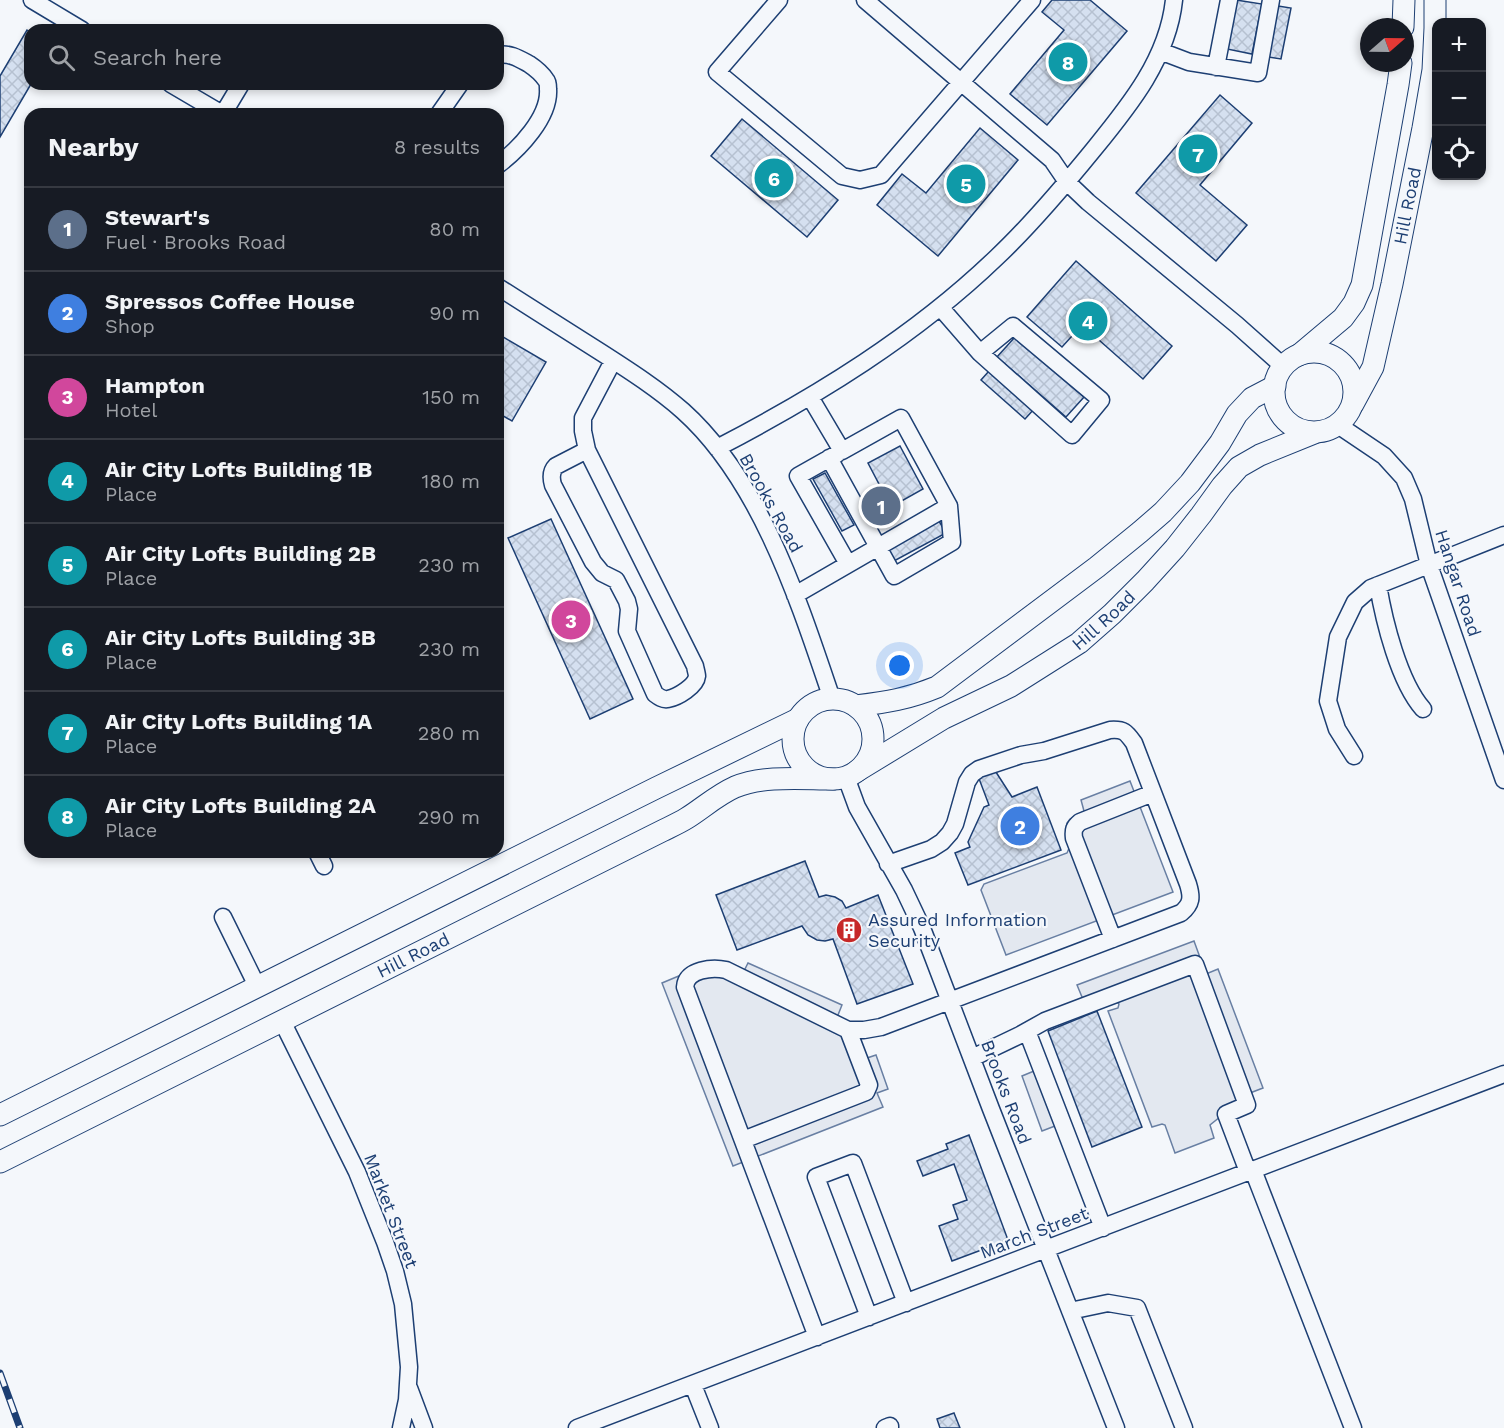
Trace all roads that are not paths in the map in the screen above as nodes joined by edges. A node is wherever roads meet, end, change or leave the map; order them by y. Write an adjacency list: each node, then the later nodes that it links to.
1 (32, 0): 11 (street)
2 (779, 0): 16 (street)
3 (865, 0): 16 (street)
4 (1032, 0): 16 (street)
5 (1174, 0): 12 (street)
6 (1229, 0): 14 (street)
7 (1271, 0): 14 (street)
8 (1404, 0): 10 (main road)
9 (1435, 0): 31 (main road, Hill Road)
10 (1403, 18)
11 (72, 24)
12 (1160, 51): 14 (street); 24 (street)
13 (504, 55): 23 (street)
14 (1216, 67)
15 (1400, 72): 29 (main road, Hill Road)
16 (961, 82): 24 (street)
17 (181, 90): 20 (street)
18 (237, 90): 21 (street)
19 (456, 90): 22 (street)
20 (212, 108)
21 (226, 108)
22 (443, 108)
23 (504, 161)
24 (1067, 182): 26 (street); 29 (street)
25 (504, 291): 28 (street, Brooks Road)
26 (940, 307): 27 (street); 30 (street)
27 (980, 353): 27 (street)
28 (613, 361): 34 (street, Brooks Road); 35 (street)
29 (1286, 369): 31 (main road); 33 (main road); 45 (main road, Hill Road)
30 (810, 397): 34 (street); 36 (street)
31 (1353, 404): 32 (main road)
32 (1338, 425): 33 (main road); 41 (street, Hangar Road)
33 (1314, 433): 49 (main road, Hill Road)
34 (717, 448): 43 (street, Brooks Road)
35 (587, 450): 35 (street)
36 (836, 454): 37 (street); 39 (street); 40 (street)
37 (949, 506): 39 (street); 39 (street)
38 (1504, 535): 41 (street)
39 (878, 547): 40 (street)
40 (848, 564): 43 (street)
41 (1429, 565): 42 (street); 50 (street, Hangar Road)
42 (1374, 586): 46 (street); 48 (street)
43 (795, 594): 44 (street, Brooks Road)
44 (832, 699): 45 (main road); 47 (main road)
45 (856, 706): 49 (main road)
46 (1423, 709)
47 (798, 719): 49 (main road); 55 (main road)
48 (1354, 756)
49 (845, 776): 52 (street, Brooks Road); 57 (main road, Hill Road)
50 (1504, 780)
51 (1153, 793): 52 (street); 54 (street); 54 (street)
52 (888, 864): 56 (street, Brooks Road)
53 (223, 917): 55 (street)
54 (1113, 939): 56 (street)
55 (257, 987): 62 (main road)
56 (951, 1001): 58 (street); 60 (street, Brooks Road)
57 (282, 1021): 64 (main road, Hill Road); 72 (street, Market Street)
58 (848, 1030): 63 (street); 63 (street)
59 (1027, 1031): 60 (street); 65 (street); 66 (street)
60 (972, 1058): 67 (street, Brooks Road)
61 (1504, 1074): 65 (street, March Street)
62 (0, 1115)
63 (743, 1140): 71 (street)
64 (0, 1162)
65 (1250, 1171): 66 (street, March Street); 82 (street)
66 (1102, 1228): 67 (street, March Street)
67 (1046, 1249): 68 (street, March Street); 69 (street, Brooks Road)
68 (906, 1303): 70 (street, March Street); 70 (street)
69 (1071, 1311): 80 (street, Brooks Road); 81 (street)
70 (869, 1317): 71 (street, March Street)
71 (817, 1337): 73 (street, March Street)
72 (408, 1384): 74 (street, Market Street); 75 (street)
73 (693, 1384): 76 (street, March Street); 77 (street)
74 (401, 1428)
75 (424, 1428)
76 (577, 1428)
77 (710, 1428)
78 (885, 1428): 79 (street)
79 (890, 1428)
80 (1116, 1428)
81 (1185, 1428)
82 (1353, 1428)

